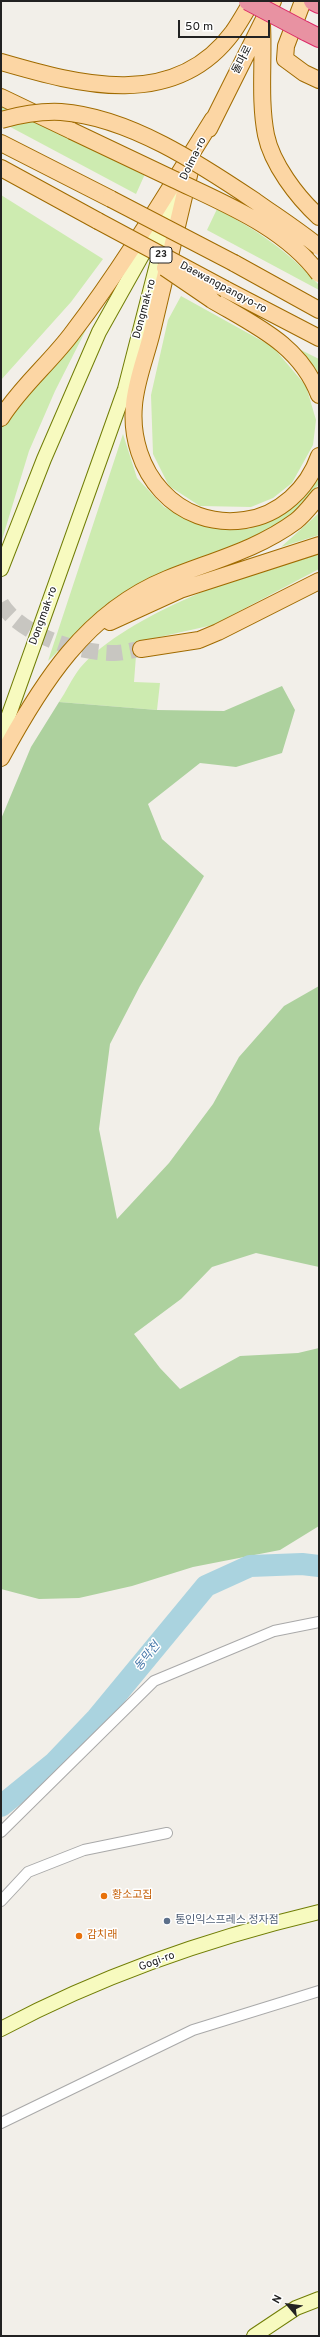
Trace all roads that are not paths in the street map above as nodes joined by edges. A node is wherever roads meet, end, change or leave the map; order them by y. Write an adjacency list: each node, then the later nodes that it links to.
1 (248, 1): 6 (highway, bridge)
2 (252, 1): 7 (main road)
3 (273, 1): 5 (main road, 돌마로)
4 (313, 2): 8 (main road)
5 (262, 25): 10 (main road, 돌마로); 16 (main road)
6 (312, 35)
7 (1, 62)
8 (319, 80)
9 (1, 97): 19 (main road, bridge)
10 (213, 119): 13 (main road, Dolma-ro); 23 (main road)
11 (1, 120): 18 (main road, bridge)
12 (1, 143): 20 (main road, 23, bridge)
13 (191, 167): 15 (main road, Dolma-ro); 24 (main road)
14 (1, 168): 17 (main road, Daewangpangyo-ro / 23)
15 (174, 198): 27 (main road, Dongmak-ro); 31 (main road, Dongmak-ro)
16 (319, 217)
17 (98, 222): 21 (main road, Daewangpangyo-ro / 23, bridge); 22 (main road, bridge)
18 (319, 247)
19 (319, 274)
20 (319, 310)
21 (319, 338)
22 (319, 395)
23 (1, 418)
24 (319, 456)
25 (319, 496): 30 (main road)
26 (319, 546): 30 (main road)
27 (1, 569)
28 (319, 581): 29 (main road)
29 (141, 649)
30 (59, 663): 32 (main road)
31 (1, 737)
32 (1, 758)
33 (319, 1622): 34 (street)
34 (1, 1832)
35 (167, 1833): 36 (street)
36 (1, 1901)
37 (319, 1912): 39 (main road, Gogi-ro)
38 (319, 1991): 40 (street)
39 (1, 2029)
40 (1, 2123)
41 (319, 2299): 42 (main road)
42 (254, 2336)

